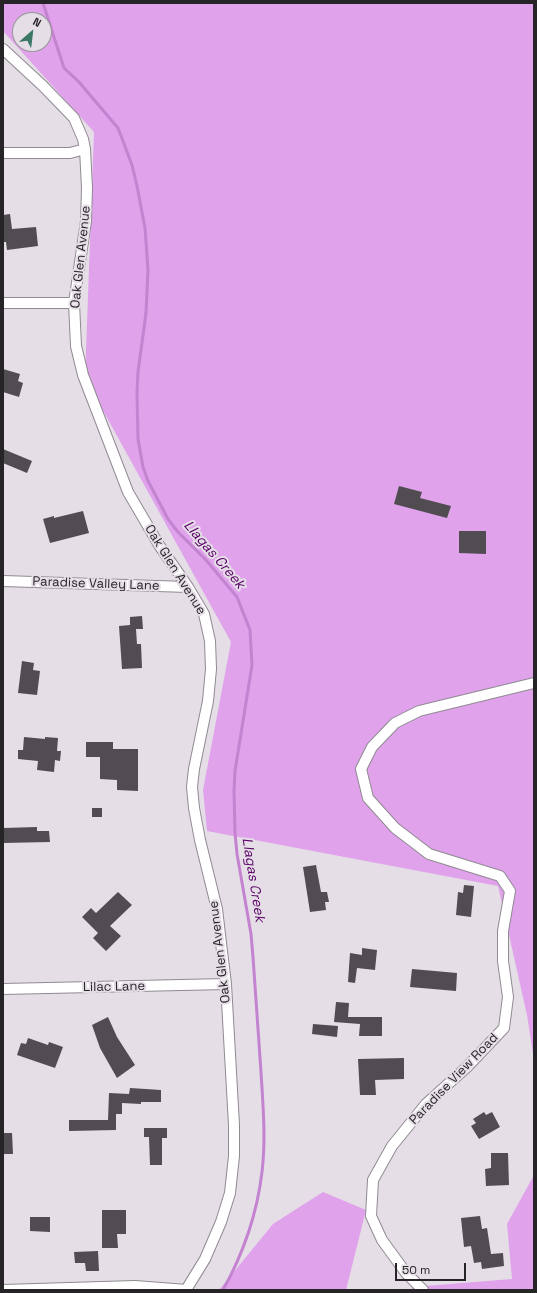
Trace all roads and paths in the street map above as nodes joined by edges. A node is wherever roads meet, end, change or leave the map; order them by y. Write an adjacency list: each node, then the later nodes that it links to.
1 (3, 49): 2 (street, Oak Glen Avenue)
2 (85, 149): 3 (street); 5 (street, Oak Glen Avenue)
3 (3, 153)
4 (3, 303): 5 (street)
5 (74, 303): 7 (street, Oak Glen Avenue)
6 (3, 581): 7 (street, Paradise Valley Lane)
7 (188, 588): 9 (street, Oak Glen Avenue)
8 (534, 684): 13 (street, Paradise View Road)
9 (226, 984): 10 (street, Lilac Lane); 12 (street, Oak Glen Avenue)
10 (3, 989)
11 (3, 1290): 12 (street)
12 (187, 1290)
13 (423, 1290)

